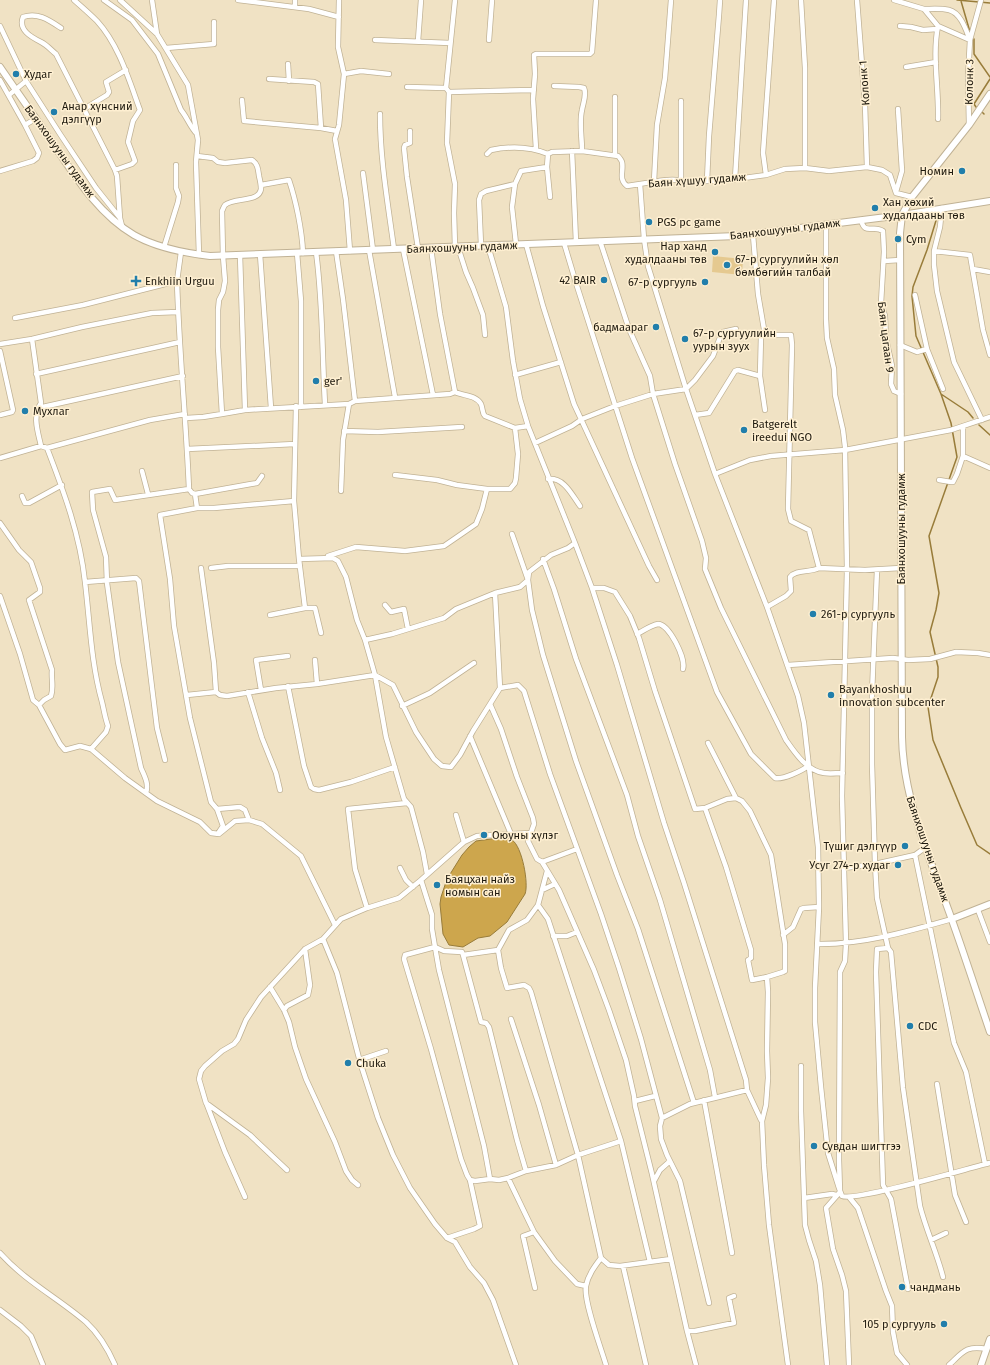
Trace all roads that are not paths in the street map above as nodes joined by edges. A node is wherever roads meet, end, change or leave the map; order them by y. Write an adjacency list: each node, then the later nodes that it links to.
1 (74, 0): 40 (street)
2 (104, 0): 67 (street)
3 (120, 0): 29 (street)
4 (152, 0): 29 (street)
5 (238, 0): 20 (street)
6 (295, 0): 21 (street)
7 (339, 0): 23 (street)
8 (421, 0): 33 (street)
9 (455, 0): 34 (street)
10 (492, 0): 31 (street)
11 (596, 0): 51 (street)
12 (671, 0): 85 (street)
13 (720, 0): 86 (street)
14 (746, 0): 83 (street)
15 (774, 0): 82 (street)
16 (801, 0): 78 (street)
17 (857, 0): 77 (street, Колонк 1)
18 (894, 0): 22 (street)
19 (981, 0): 32 (street, Колонк 3)
20 (255, 1): 21 (street)
21 (295, 7): 23 (street)
22 (924, 9): 27 (street); 32 (street)
23 (339, 17): 41 (street)
24 (214, 22): 35 (street)
25 (0, 26): 45 (street)
26 (900, 26): 27 (street)
27 (938, 27): 32 (street); 36 (street)
28 (61, 28): 58 (street)
29 (157, 34): 35 (street)
30 (375, 40): 33 (street)
31 (489, 40)
32 (970, 40): 63 (street, Колонк 3)
33 (418, 41): 34 (street)
34 (450, 44): 50 (street)
35 (166, 48): 67 (street)
36 (936, 62): 39 (street); 61 (street)
37 (288, 64): 46 (street)
38 (0, 67): 49 (main road, Баянхошууны гудамж)
39 (906, 67)
40 (126, 70): 58 (street); 79 (street)
41 (344, 74): 42 (street); 65 (street)
42 (389, 74)
43 (270, 79): 46 (street)
44 (0, 80): 52 (street)
45 (26, 81): 49 (street); 96 (street)
46 (289, 81): 64 (street)
47 (554, 86): 69 (street)
48 (407, 87): 50 (street)
49 (16, 90): 52 (street); 60 (main road, Баянхошууны гудамж)
50 (448, 90): 51 (street); 109 (street)
51 (534, 90): 68 (street)
52 (9, 95): 62 (street)
53 (990, 95): 63 (main road)
54 (615, 97): 73 (street)
55 (242, 100): 64 (street)
56 (681, 101): 84 (street)
57 (898, 108): 90 (street)
58 (84, 109): 79 (street)
59 (380, 114): 112 (street)
60 (35, 119): 62 (street); 99 (main road, Баянхошууны гудамж)
61 (938, 119)
62 (25, 125): 80 (street)
63 (969, 125): 92 (main road)
64 (321, 128): 65 (street)
65 (337, 131): 116 (street)
66 (410, 131): 110 (street)
67 (197, 134): 74 (street)
68 (536, 149): 71 (street); 72 (street)
69 (582, 150): 70 (street); 73 (street)
70 (572, 151): 72 (street); 104 (street)
71 (488, 154)
72 (548, 154): 76 (street)
73 (615, 155): 88 (street)
74 (197, 156): 89 (street); 122 (street)
75 (176, 165): 108 (street)
76 (547, 167): 87 (street); 91 (street)
77 (867, 167): 78 (street, Баян хүшуу гудамж); 90 (street, Баян хүшуу гудамж)
78 (805, 168): 82 (street, Баян хүшуу гудамж)
79 (115, 170): 96 (street)
80 (0, 171)
81 (363, 173): 114 (street)
82 (766, 175): 83 (street, Баян хүшуу гудамж)
83 (735, 179): 86 (street, Баян хүшуу гудамж)
84 (681, 180): 85 (street, Баян хүшуу гудамж); 86 (street, Баян хүшуу гудамж)
85 (654, 181): 88 (street, Баян хүшуу гудамж)
86 (707, 181)
87 (515, 184): 105 (street); 107 (street)
88 (640, 184): 101 (street, Баян хүшуу гудамж)
89 (261, 185): 120 (street); 124 (street)
90 (896, 193): 92 (street)
91 (550, 197)
92 (912, 197): 95 (main road)
93 (990, 201): 94 (main road)
94 (942, 208): 95 (main road); 117 (street)
95 (902, 215): 97 (main road, Баянхошууны гудамж); 125 (main road, Баянхошууны гудамж)
96 (120, 218): 99 (street)
97 (861, 220): 98 (main road, Баянхошууны гудамж); 126 (street, Баян цагаан 9)
98 (826, 225): 100 (main road, Баянхошууны гудамж); 183 (street)
99 (122, 226): 108 (main road, Баянхошууны гудамж)
100 (753, 235): 101 (main road, Баянхошууны гудамж); 135 (street)
101 (644, 239): 102 (main road, Баянхошууны гудамж); 149 (street, Баян хүшуу гудамж)
102 (600, 241): 104 (main road, Баянхошууны гудамж); 152 (street)
103 (564, 242): 104 (main road, Баянхошууны гудамж); 106 (main road, Баянхошууны гудамж); 160 (street)
104 (576, 242)
105 (516, 244): 106 (main road, Баянхошууны гудамж); 107 (main road, Баянхошууны гудамж)
106 (526, 244): 143 (street)
107 (484, 246): 109 (main road, Баянхошууны гудамж); 146 (street)
108 (164, 247): 118 (main road, Баянхошууны гудамж)
109 (456, 247): 111 (main road, Баянхошууны гудамж); 134 (street)
110 (418, 248): 111 (main road, Баянхошууны гудамж); 113 (main road, Баянхошууны гудамж)
111 (431, 248): 151 (street)
112 (394, 249): 113 (main road, Баянхошууны гудамж); 114 (main road, Баянхошууны гудамж)
113 (403, 249): 154 (street)
114 (371, 250): 116 (main road, Баянхошууны гудамж); 155 (street)
115 (336, 251): 116 (main road, Баянхошууны гудамж); 119 (main road, Баянхошууны гудамж); 156 (street)
116 (350, 251)
117 (934, 251): 127 (street); 171 (street)
118 (181, 252): 122 (main road, Баянхошууны гудамж); 129 (street)
119 (316, 252): 120 (main road, Баянхошууны гудамж); 157 (street)
120 (300, 253): 121 (main road, Баянхошууны гудамж); 159 (street)
121 (260, 254): 123 (main road, Баянхошууны гудамж); 162 (street)
122 (199, 255): 124 (main road, Баянхошууны гудамж)
123 (240, 255): 124 (main road, Баянхошууны гудамж); 163 (street)
124 (223, 256): 165 (street)
125 (900, 260): 126 (street); 139 (main road, Баянхошууны гудамж)
126 (884, 261): 153 (street, Баян цагаан 9)
127 (973, 269): 128 (street); 142 (street)
128 (990, 272)
129 (177, 281): 131 (street); 132 (street)
130 (915, 295): 140 (street)
131 (178, 312): 136 (street); 137 (street)
132 (15, 318)
133 (736, 329): 149 (street)
134 (485, 335)
135 (765, 335): 148 (street); 184 (street)
136 (32, 339): 138 (street); 145 (street)
137 (180, 342): 145 (street); 147 (street)
138 (0, 344)
139 (900, 345): 140 (street); 153 (main road, Баянхошууны гудамж)
140 (924, 350): 150 (street)
141 (0, 351): 144 (street)
142 (990, 355)
143 (561, 362): 146 (street); 170 (street)
144 (2, 373): 166 (street)
145 (36, 374): 161 (street)
146 (515, 374): 172 (street)
147 (182, 376): 161 (street); 167 (street)
148 (760, 376): 164 (street); 168 (street)
149 (686, 389): 152 (street); 168 (street, Баян хүшуу гудамж)
150 (943, 389)
151 (455, 392): 154 (street); 175 (street)
152 (653, 394): 160 (street); 256 (street)
153 (901, 394): 177 (main road, Баянхошууны гудамж)
154 (433, 395): 155 (street)
155 (395, 397): 156 (street)
156 (355, 400): 158 (street)
157 (325, 404): 158 (street); 159 (street)
158 (349, 404): 176 (street)
159 (298, 406): 162 (street); 179 (street)
160 (615, 406): 170 (street); 256 (street)
161 (38, 408): 180 (street)
162 (271, 408): 163 (street)
163 (245, 410): 165 (street)
164 (765, 410)
165 (222, 414): 167 (street)
166 (0, 415)
167 (185, 416): 181 (street); 182 (street)
168 (695, 416): 189 (street, Баян хүшуу гудамж)
169 (990, 417): 171 (street)
170 (582, 419): 178 (street); 219 (street)
171 (982, 420): 173 (street)
172 (528, 426): 175 (street); 178 (street)
173 (963, 426): 177 (street); 185 (street)
174 (462, 427): 176 (street)
175 (515, 428): 196 (street)
176 (344, 431): 197 (street)
177 (901, 439): 183 (street); 214 (main road, Баянхошууны гудамж)
178 (535, 443): 192 (street)
179 (295, 444): 182 (street); 201 (street)
180 (41, 446): 181 (street); 186 (street)
181 (47, 448): 194 (street)
182 (187, 449): 195 (street)
183 (845, 450): 184 (street); 215 (street)
184 (789, 456): 189 (street); 213 (street)
185 (963, 456): 187 (street); 193 (street)
186 (0, 458)
187 (990, 468)
188 (142, 470): 198 (street)
189 (715, 474): 225 (street, Баян хүшуу гудамж)
190 (395, 475): 196 (street)
191 (262, 476): 199 (street)
192 (548, 479): 202 (street); 206 (street)
193 (939, 480)
194 (62, 485): 200 (street); 220 (street)
195 (189, 489): 198 (street); 199 (street)
196 (487, 489): 207 (street)
197 (341, 491)
198 (148, 494): 217 (street)
199 (195, 494): 203 (street)
200 (22, 496)
201 (294, 501): 203 (street); 208 (street)
202 (580, 506)
203 (197, 508): 248 (street)
204 (0, 523): 250 (street)
205 (512, 534): 218 (street)
206 (575, 543): 209 (street); 221 (street)
207 (325, 558): 208 (street); 231 (street)
208 (299, 559): 210 (street)
209 (543, 560): 218 (street); 317 (street)
210 (300, 566): 212 (street); 226 (street)
211 (200, 568): 246 (street)
212 (211, 568)
213 (818, 568): 215 (street); 225 (street)
214 (901, 568): 216 (street); 235 (main road, Баянхошууны гудамж)
215 (847, 569): 216 (street); 237 (street)
216 (877, 570): 234 (street)
217 (107, 579): 220 (street); 255 (street); 260 (street)
218 (528, 580): 222 (street); 321 (street)
219 (657, 580)
220 (85, 582): 254 (street)
221 (592, 588): 230 (street); 315 (street)
222 (495, 593): 228 (street); 244 (street)
223 (0, 596): 250 (street)
224 (385, 605): 228 (street)
225 (767, 607): 239 (street, Баян хүшуу гудамж)
226 (305, 608): 227 (street); 229 (street)
227 (270, 615)
228 (408, 629): 231 (street)
229 (321, 633)
230 (637, 634): 240 (street); 263 (street)
231 (365, 640): 241 (street)
232 (990, 655): 235 (street)
233 (288, 656): 245 (street)
234 (874, 659): 235 (street); 237 (street); 275 (street)
235 (902, 659): 271 (main road, Баянхошууны гудамж)
236 (315, 660): 242 (street)
237 (846, 661): 239 (street); 258 (street)
238 (474, 663): 251 (street)
239 (788, 665): 256 (street, Баян хүшуу гудамж)
240 (683, 669)
241 (375, 675): 242 (street); 251 (street); 257 (street)
242 (317, 684): 243 (street)
243 (288, 686): 245 (street); 257 (street)
244 (500, 688): 249 (street); 272 (street)
245 (261, 690): 247 (street)
246 (216, 692): 247 (street); 248 (street)
247 (248, 692): 259 (street)
248 (186, 695): 264 (street)
249 (490, 704): 252 (street); 267 (street)
250 (39, 705): 254 (street)
251 (402, 706): 252 (street)
252 (470, 736): 269 (street)
253 (708, 743): 261 (street)
254 (91, 749): 260 (street)
255 (165, 760)
256 (808, 766): 258 (street); 286 (street, Баян хүшуу гудамж)
257 (394, 767): 262 (street)
258 (843, 773): 277 (street)
259 (280, 790)
260 (146, 793): 268 (street)
261 (736, 798): 263 (street); 293 (street)
262 (407, 803): 279 (street); 287 (street)
263 (705, 808): 305 (street)
264 (218, 809): 266 (street); 268 (street)
265 (456, 815): 270 (street)
266 (249, 820): 268 (street); 290 (street)
267 (530, 833): 269 (street); 274 (street)
268 (219, 834)
269 (511, 834): 270 (street)
270 (464, 842): 279 (street)
271 (926, 847): 273 (street); 289 (main road, Баянхошууны гудамж)
272 (577, 849): 274 (street); 316 (street)
273 (915, 855): 275 (street); 291 (street)
274 (542, 862): 278 (street)
275 (875, 864): 277 (street); 295 (street)
276 (400, 868): 282 (street)
277 (844, 868): 298 (street)
278 (547, 871): 281 (street); 283 (street)
279 (427, 874): 280 (street)
280 (421, 880): 282 (street); 300 (street)
281 (556, 884): 283 (street); 292 (street)
282 (413, 887): 287 (street)
283 (542, 890): 285 (street)
284 (990, 904): 288 (main road)
285 (538, 905): 294 (street); 303 (street)
286 (818, 907): 293 (street); 299 (street, Баян хүшуу гудамж)
287 (367, 908): 290 (street)
288 (978, 910): 289 (main road); 297 (street)
289 (952, 919): 291 (street); 309 (main road, Баянхошууны гудамж)
290 (335, 925): 296 (street)
291 (930, 925): 295 (street); 327 (street)
292 (578, 932): 294 (street); 319 (street)
293 (783, 935): 305 (street)
294 (553, 936): 324 (street)
295 (885, 936): 298 (street); 301 (street)
296 (323, 939): 302 (street); 311 (street)
297 (990, 942)
298 (846, 943): 299 (street); 339 (street)
299 (818, 944): 339 (street, Баян хүшуу гудамж)
300 (435, 947): 304 (street); 333 (street); 334 (street)
301 (888, 948): 336 (street); 338 (street)
302 (305, 949): 306 (street); 307 (street)
303 (498, 950): 304 (street); 325 (street)
304 (463, 955): 330 (street)
305 (767, 977): 323 (street)
306 (270, 987): 307 (street); 320 (street)
307 (284, 1010): 337 (street)
308 (511, 1019): 328 (street)
309 (990, 1032)
310 (386, 1052): 311 (street)
311 (359, 1060): 346 (street)
312 (801, 1066): 342 (street)
313 (937, 1084): 331 (street)
314 (200, 1089): 320 (street)
315 (747, 1090): 317 (street); 323 (street)
316 (655, 1096): 319 (street); 322 (street)
317 (715, 1097): 318 (street)
318 (704, 1100): 321 (street); 349 (street)
319 (635, 1102): 335 (street)
320 (206, 1103): 329 (street); 340 (street)
321 (694, 1103): 322 (street)
322 (662, 1118): 326 (street)
323 (762, 1121): 370 (street)
324 (621, 1141): 325 (street); 352 (street)
325 (578, 1155): 328 (street); 350 (street)
326 (670, 1161): 335 (street); 359 (street)
327 (988, 1163): 331 (street)
328 (556, 1165): 330 (street)
329 (287, 1170)
330 (526, 1171): 332 (street)
331 (951, 1174): 336 (street); 343 (street)
332 (508, 1178): 333 (street); 344 (street)
333 (490, 1179): 334 (street)
334 (470, 1180): 346 (street)
335 (654, 1182): 351 (street)
336 (917, 1182): 338 (street); 347 (street)
337 (358, 1185)
338 (887, 1190): 341 (street); 357 (street)
339 (838, 1194): 341 (street); 342 (street); 372 (street)
340 (245, 1197)
341 (849, 1197): 373 (street)
342 (804, 1198): 371 (street)
343 (966, 1222)
344 (534, 1232): 355 (street); 356 (street)
345 (946, 1233): 347 (street)
346 (447, 1238): 366 (street)
347 (931, 1240): 354 (street)
348 (0, 1253): 365 (street)
349 (732, 1253)
350 (601, 1258): 353 (street); 355 (street)
351 (671, 1259): 352 (street); 361 (street)
352 (650, 1262): 353 (street)
353 (623, 1266): 368 (street)
354 (943, 1278)
355 (586, 1286): 367 (street)
356 (535, 1288)
357 (908, 1289)
358 (734, 1296): 361 (street)
359 (709, 1303)
360 (0, 1310): 364 (street)
361 (687, 1331): 369 (street)
362 (990, 1339): 363 (main road)
363 (987, 1349): 374 (street); 375 (main road)
364 (43, 1365)
365 (115, 1365)
366 (516, 1365)
367 (606, 1365)
368 (646, 1365)
369 (696, 1365)
370 (788, 1365)
371 (827, 1365)
372 (849, 1365)
373 (908, 1365)
374 (949, 1365)
375 (981, 1365)

